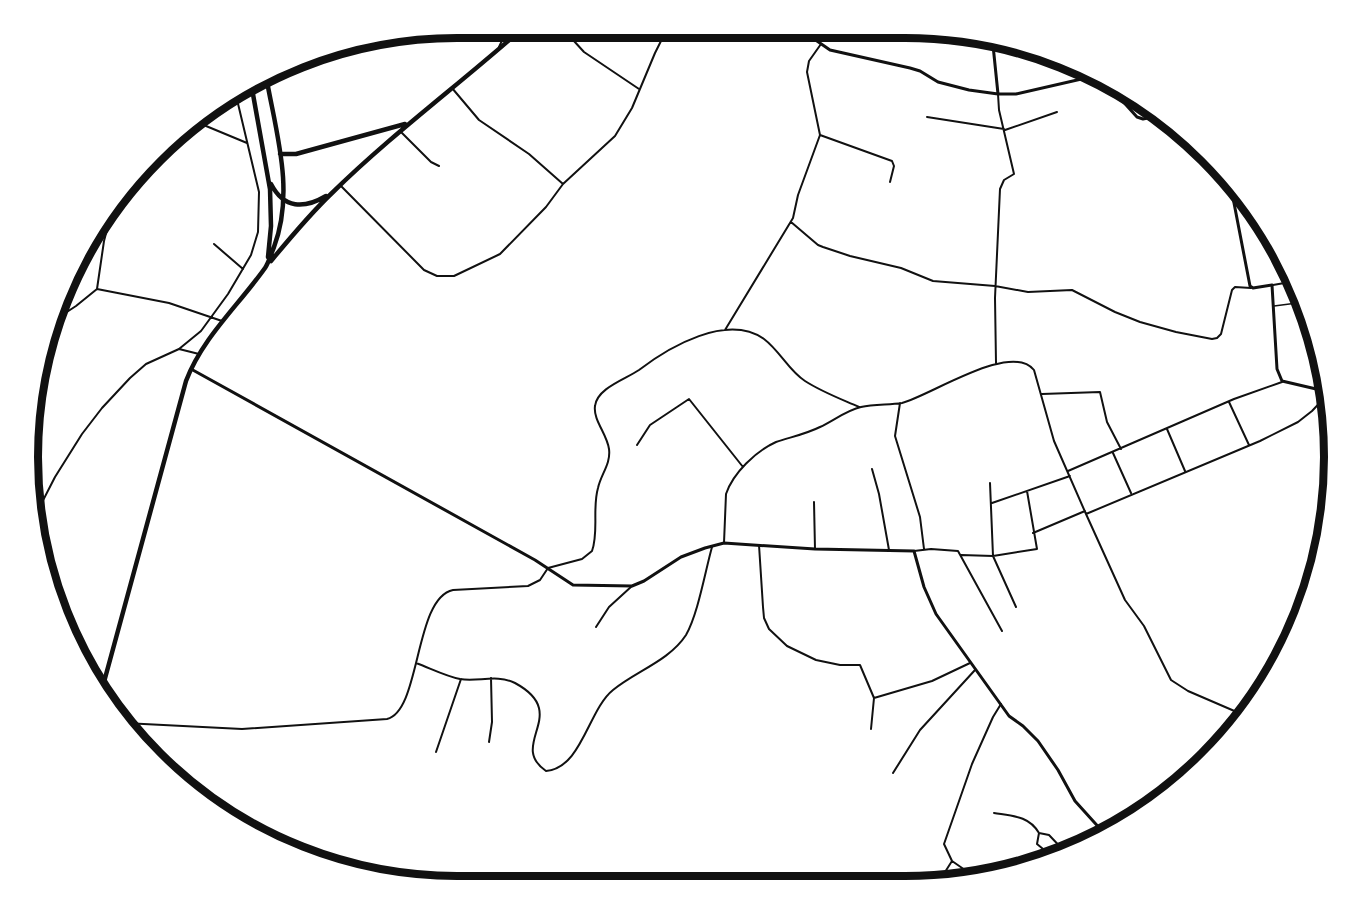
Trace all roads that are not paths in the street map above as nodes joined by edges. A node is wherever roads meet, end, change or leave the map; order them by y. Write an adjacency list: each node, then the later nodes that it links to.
1 (503, 38): 8 (street)
2 (511, 38): 8 (highway)
3 (571, 38): 12 (street)
4 (664, 38): 12 (street)
5 (812, 38): 6 (street)
6 (821, 44): 14 (street); 23 (street)
7 (993, 47): 14 (street)
8 (498, 49): 11 (highway)
9 (1085, 78): 14 (street)
10 (267, 83): 25 (highway)
11 (452, 87): 21 (highway); 29 (street)
12 (639, 89): 29 (street)
13 (252, 91): 27 (highway)
14 (998, 94): 22 (street)
15 (1119, 96): 19 (street)
16 (237, 100): 24 (street)
17 (1057, 112): 22 (street)
18 (927, 117): 22 (street)
19 (1151, 117)
20 (201, 124): 24 (street)
21 (399, 129): 25 (highway); 26 (street); 30 (highway)
22 (1004, 129): 41 (street)
23 (820, 135): 28 (street); 34 (street)
24 (249, 144): 38 (street)
25 (280, 154): 33 (highway)
26 (439, 166)
27 (268, 175): 33 (highway); 37 (highway)
28 (890, 182)
29 (563, 184): 30 (street)
30 (340, 185): 31 (highway)
31 (332, 193): 33 (highway); 37 (highway)
32 (1232, 194): 42 (street)
33 (284, 200): 37 (highway)
34 (791, 222): 41 (street); 49 (street)
35 (109, 223): 43 (street)
36 (214, 244): 38 (street)
37 (267, 266): 48 (highway)
38 (243, 269): 47 (street)
39 (1287, 283): 40 (street)
40 (1272, 285): 42 (street); 45 (street)
41 (995, 286): 42 (street); 52 (street)
42 (1253, 288)
43 (97, 289): 46 (street); 47 (street)
44 (1296, 303): 45 (lane)
45 (1274, 306): 54 (street)
46 (62, 315)
47 (213, 317): 48 (street); 50 (street)
48 (222, 322): 51 (highway)
49 (725, 330): 60 (street); 88 (street)
50 (179, 349): 51 (street); 76 (street)
51 (199, 354): 53 (highway)
52 (996, 363): 56 (street); 59 (street)
53 (191, 369): 88 (street); 98 (highway)
54 (1282, 381): 55 (street); 58 (street)
55 (1319, 390)
56 (1042, 394): 64 (street); 68 (street)
57 (1321, 401): 63 (street)
58 (1229, 402): 61 (street); 63 (street)
59 (900, 403): 60 (street); 83 (street)
60 (859, 407): 66 (street)
61 (1167, 429): 64 (street); 69 (street)
62 (637, 445): 66 (street)
63 (1249, 445): 69 (street)
64 (1121, 449): 65 (street)
65 (1113, 453): 68 (street); 73 (street)
66 (743, 467): 79 (street)
67 (872, 469): 84 (street)
68 (1068, 471): 70 (street)
69 (1185, 471): 73 (street)
70 (1070, 476): 72 (street); 77 (street)
71 (990, 483): 75 (street)
72 (1027, 491): 75 (street); 78 (street)
73 (1131, 493): 77 (street)
74 (814, 502): 82 (street)
75 (992, 503): 87 (street)
76 (40, 506)
77 (1086, 512): 78 (street); 101 (street)
78 (1034, 533): 87 (street)
79 (724, 543): 80 (street); 81 (street)
80 (759, 545): 82 (street); 99 (street)
81 (712, 546): 89 (street); 96 (street)
82 (814, 549): 84 (street)
83 (924, 549): 85 (street); 86 (street)
84 (889, 550): 85 (street)
85 (914, 550): 94 (street)
86 (961, 555): 87 (street); 92 (street)
87 (993, 556): 90 (street)
88 (548, 568): 89 (street); 93 (street)
89 (632, 586): 91 (street)
90 (1016, 606)
91 (596, 627)
92 (1002, 631)
93 (416, 663): 97 (street); 102 (street)
94 (970, 663): 95 (street); 99 (street)
95 (975, 670): 100 (street); 106 (street)
96 (491, 678): 97 (street); 104 (street)
97 (461, 679): 105 (street)
98 (104, 682)
99 (874, 698): 103 (street)
100 (1001, 704): 108 (street); 112 (street)
101 (1238, 712)
102 (133, 723)
103 (871, 729)
104 (489, 742)
105 (436, 752)
106 (893, 773)
107 (994, 813): 109 (street)
108 (1099, 828)
109 (1039, 833): 110 (street); 111 (street)
110 (1060, 846)
111 (1046, 851)
112 (952, 861): 113 (street); 114 (street)
113 (946, 871): 115 (street); 116 (street)
114 (966, 871)
115 (949, 873)
116 (944, 874)

